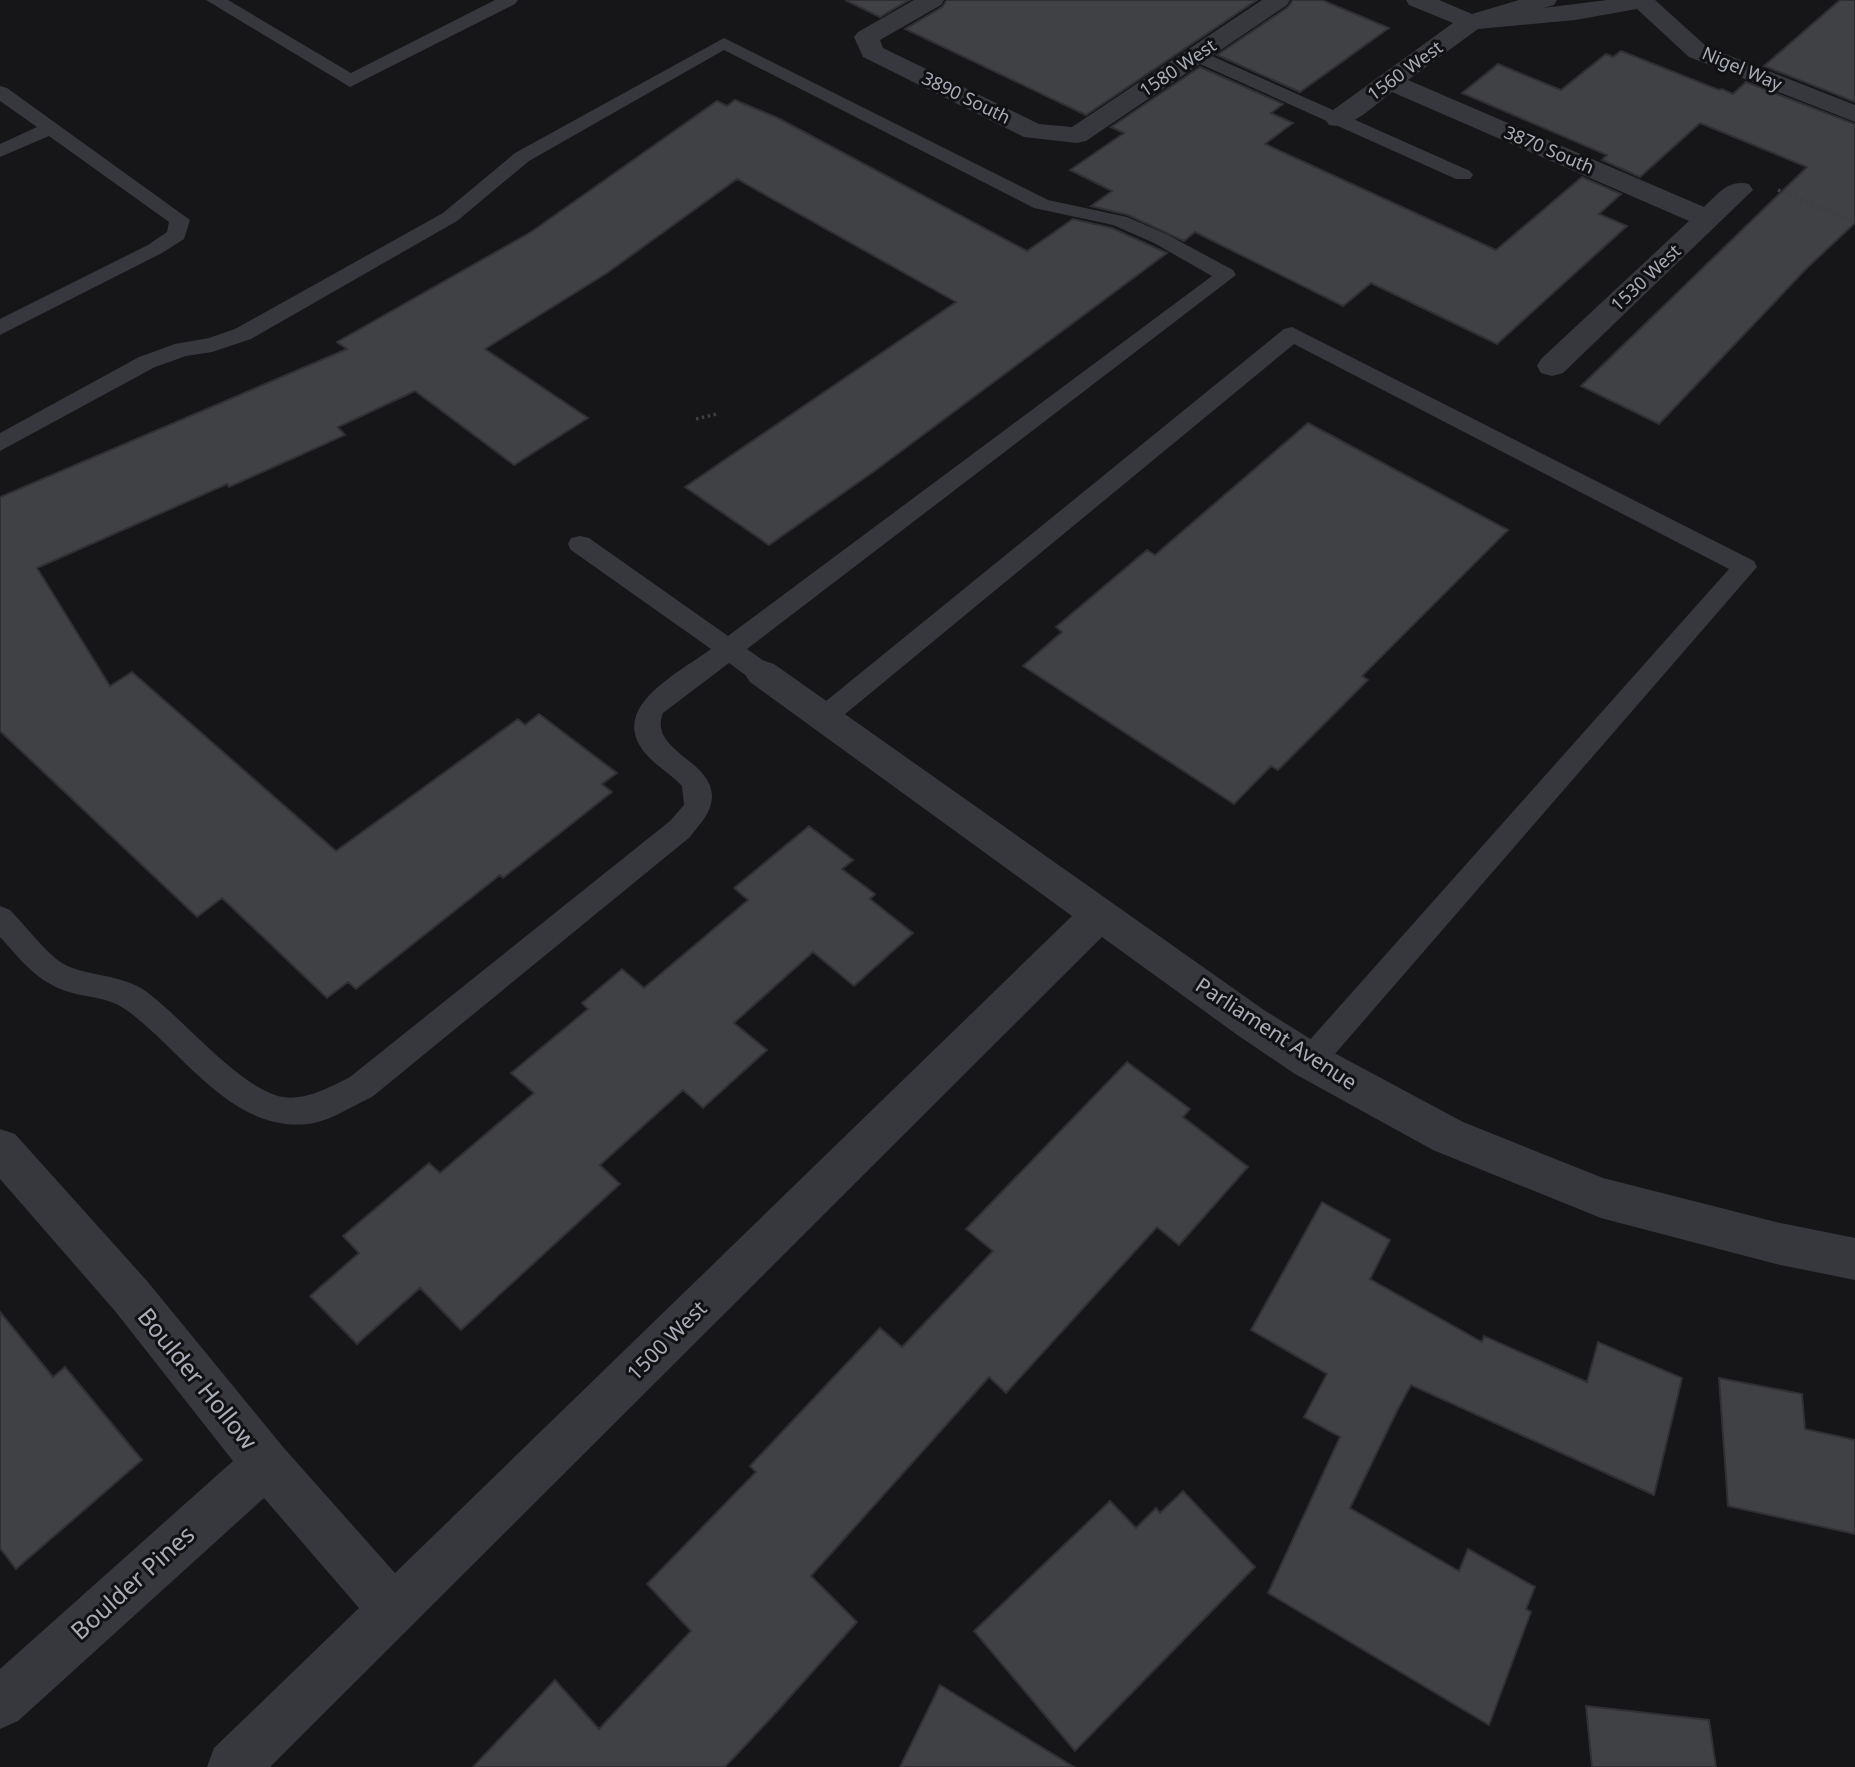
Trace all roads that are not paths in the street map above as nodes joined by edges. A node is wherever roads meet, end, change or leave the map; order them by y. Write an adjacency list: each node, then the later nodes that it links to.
1 (215, 0): 2 (lane)
2 (509, 0)
3 (932, 0): 15 (street, 3890 South)
4 (1278, 0): 9 (street, 1580 West)
5 (1418, 0): 8 (street)
6 (1545, 0): 8 (street)
7 (1642, 1): 8 (street, Nigel Way); 12 (street, Nigel Way)
8 (1471, 22): 10 (street, 1560 West)
9 (1196, 55): 13 (lane); 15 (street, 1580 West)
10 (1390, 82): 13 (street, 1560 West); 19 (street, 3870 South)
11 (0, 92): 14 (lane)
12 (1855, 114)
13 (1338, 119): 17 (lane)
14 (51, 128): 16 (lane); 20 (lane)
15 (1077, 135)
16 (0, 151)
17 (1463, 175)
18 (1739, 190): 19 (street, 1530 West)
19 (1708, 219): 21 (street, 1530 West)
20 (0, 328)
21 (1552, 366)
22 (0, 443): 24 (lane)
23 (580, 544): 24 (lane)
24 (729, 650): 25 (lane); 28 (lane)
25 (762, 673): 26 (street, Parliament Avenue)
26 (824, 717): 27 (street, Parliament Avenue); 29 (lane)
27 (1100, 914): 29 (street, Parliament Avenue); 33 (street, 1500 West)
28 (0, 918)
29 (1310, 1061): 31 (street, Parliament Avenue)
30 (0, 1148): 32 (street, Boulder Hollow)
31 (1855, 1259)
32 (266, 1464): 33 (street, Boulder Hollow); 34 (street, Boulder Pines)
33 (394, 1610): 35 (street, 1500 West)
34 (0, 1703)
35 (233, 1767)

